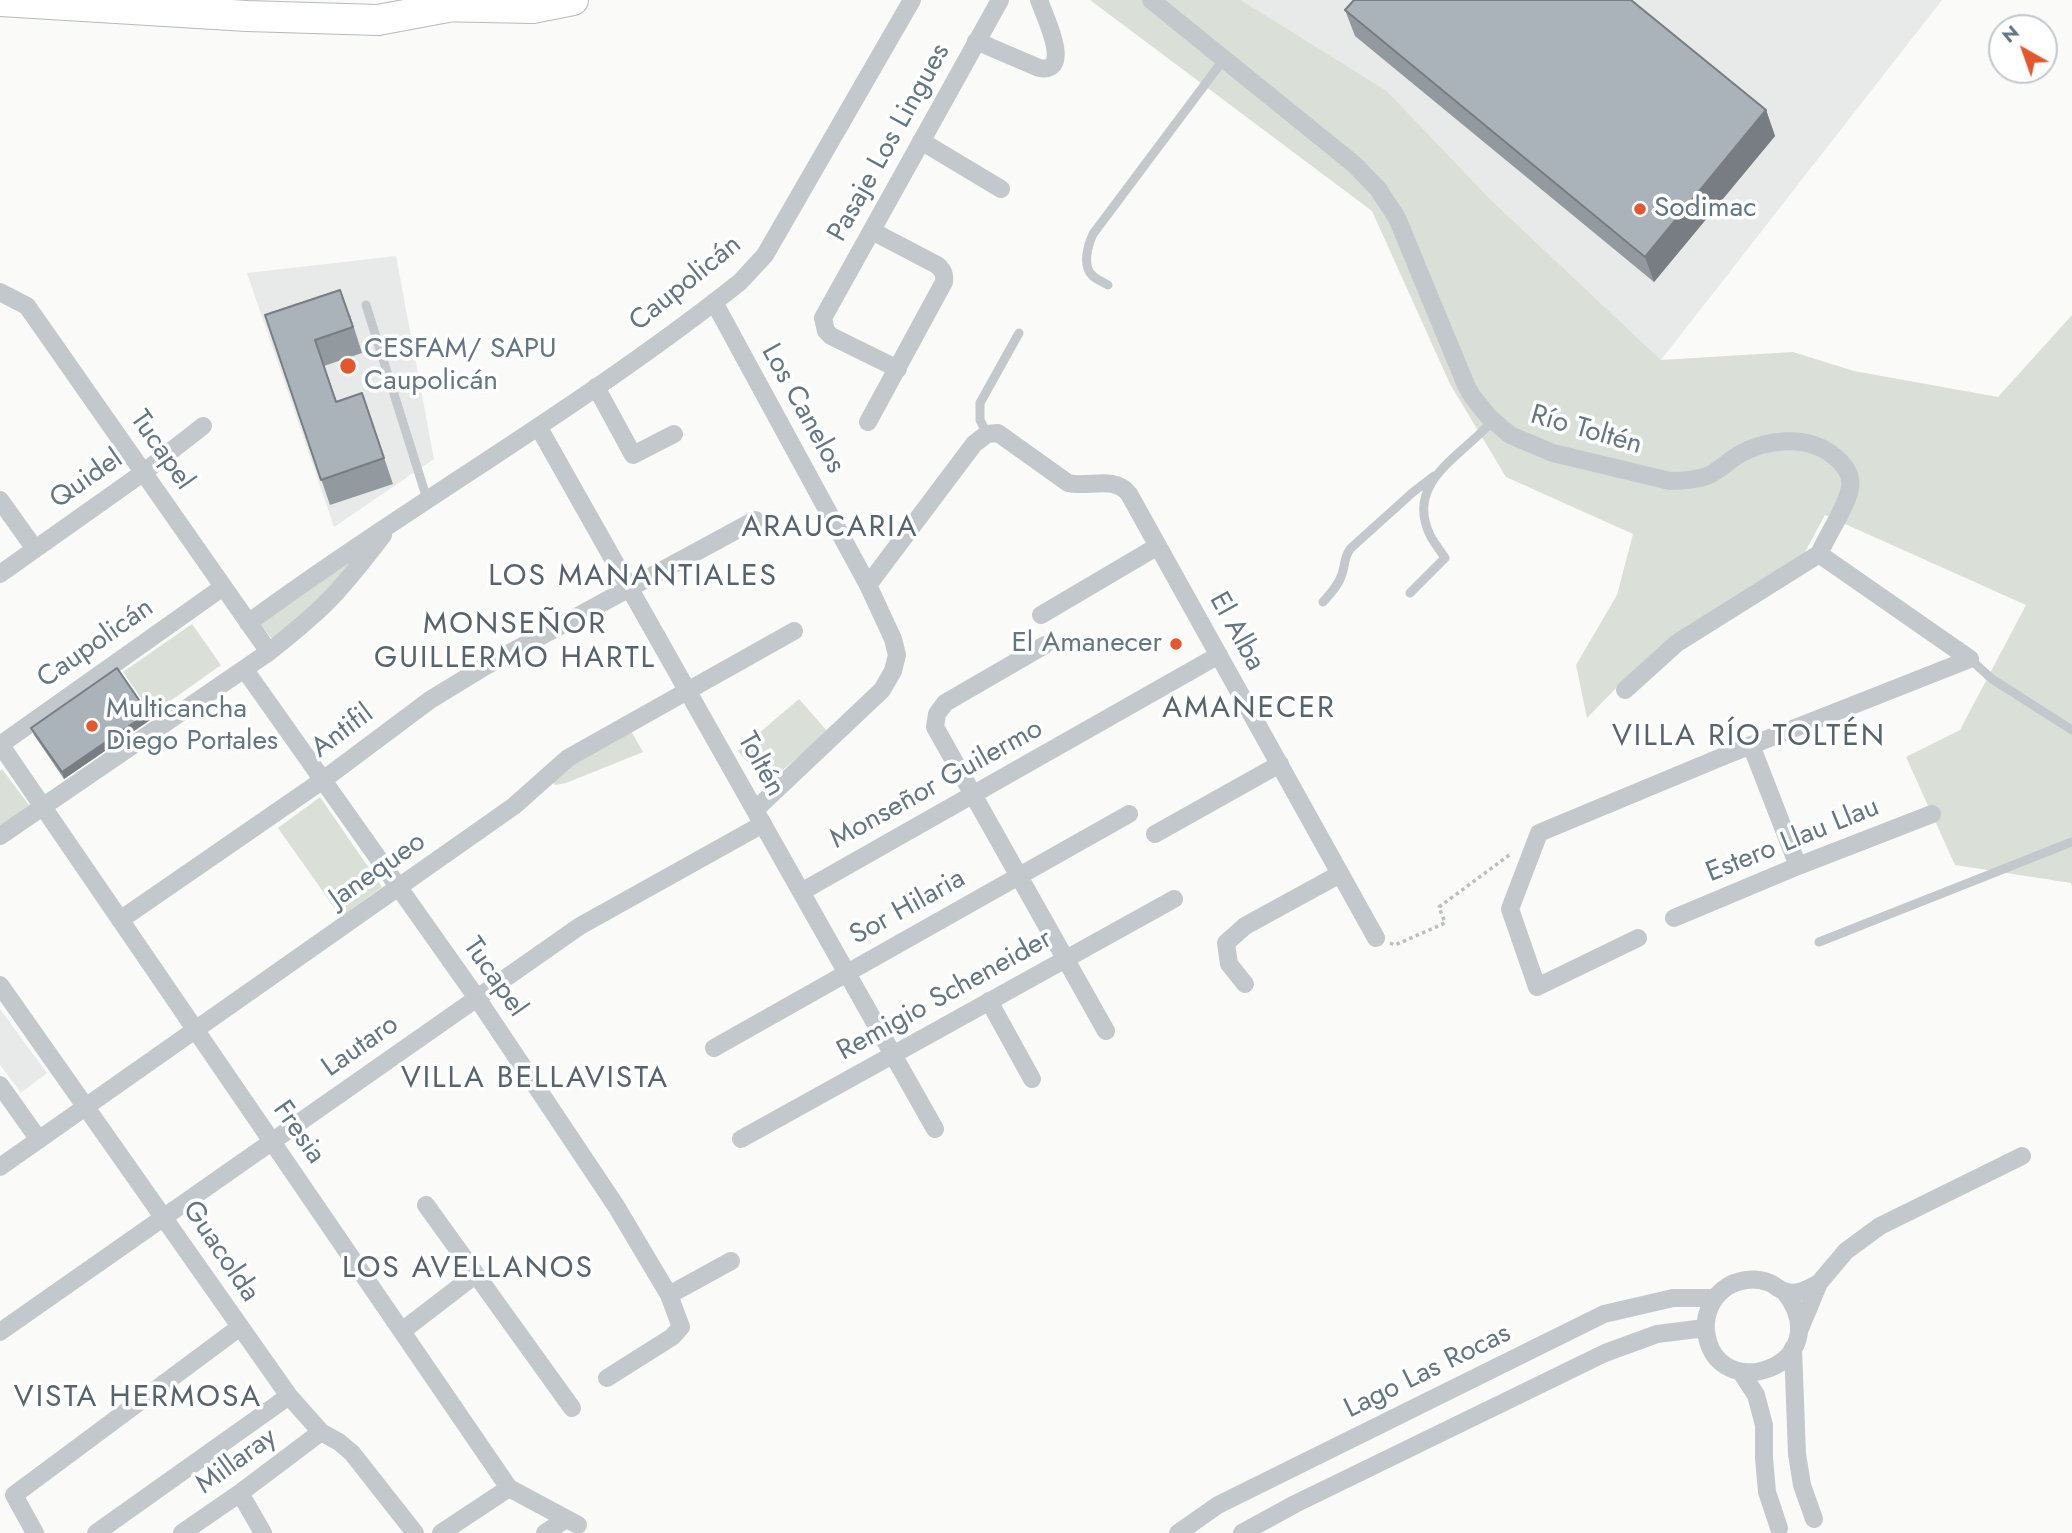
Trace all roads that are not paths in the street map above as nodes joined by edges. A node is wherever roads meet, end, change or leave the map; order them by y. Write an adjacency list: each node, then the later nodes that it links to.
1 (309, 0): 9 (main road)
2 (573, 0): 9 (main road)
3 (912, 0): 17 (street, Caupolicán)
4 (1000, 0): 10 (street, Pasaje Los Lingues)
5 (1039, 0): 10 (street)
6 (1151, 0): 11 (street, Río Toltén)
7 (0, 1): 8 (main road)
8 (51, 2): 9 (main road)
9 (453, 6)
10 (976, 41): 12 (street, Pasaje Los Lingues)
11 (1224, 59): 15 (lane); 22 (street, Río Toltén)
12 (921, 141): 13 (street); 14 (street, Pasaje Los Lingues)
13 (1001, 189)
14 (872, 231): 20 (street); 20 (street, Pasaje Los Lingues)
15 (1108, 285)
16 (0, 292): 28 (street, Tucapel)
17 (714, 302): 21 (street, Caupolicán); 38 (street, Los Canelos)
18 (366, 305): 30 (lane)
19 (1019, 333): 27 (lane)
20 (898, 369): 23 (street)
21 (596, 387): 25 (street, Caupolicán); 26 (street)
22 (1492, 421): 29 (lane); 36 (street, Río Toltén)
23 (868, 422)
24 (203, 426): 28 (street, Quidel)
25 (539, 428): 30 (street, Caupolicán); 40 (street, Toltén)
26 (674, 434)
27 (987, 434): 34 (street, El Alba); 38 (street)
28 (144, 472): 35 (street, Quidel); 39 (street, Tucapel)
29 (1438, 474): 41 (lane); 42 (lane)
30 (427, 499): 32 (street, Caupolicán)
31 (0, 500): 35 (street)
32 (397, 519): 44 (street, Caupolicán); 47 (street, Caupolicán)
33 (755, 520): 40 (street, Antifil)
34 (1158, 546): 43 (street); 49 (street, El Alba)
35 (35, 550): 37 (street, Quidel)
36 (1819, 554): 50 (street); 53 (street)
37 (0, 574)
38 (868, 585): 48 (street, Los Canelos)
39 (223, 587): 44 (street, Tucapel); 55 (street, Caupolicán)
40 (630, 588): 52 (street, Toltén); 58 (street, Antifil)
41 (1410, 593)
42 (1323, 602)
43 (1041, 615)
44 (248, 622): 47 (street, Tucapel)
45 (794, 631): 52 (street, Janequeo)
46 (1045, 645): 59 (street)
47 (269, 652): 51 (street, Caupolicán)
48 (897, 655): 63 (street, Lautaro)
49 (1219, 655): 57 (street, El Alba); 59 (street, Monseñor Guilermo)
50 (1970, 659): 54 (lane); 56 (street)
51 (245, 670): 58 (street, Tucapel); 60 (street, Caupolicán)
52 (688, 690): 63 (street, Toltén); 70 (street, Janequeo)
53 (1625, 690)
54 (2072, 730)
55 (0, 744): 60 (street, Fresia)
56 (1751, 745): 67 (street); 76 (street)
57 (1280, 764): 64 (street); 68 (street, El Alba)
58 (323, 780): 70 (street, Tucapel); 74 (street, Antifil)
59 (973, 796): 69 (street); 71 (street, Monseñor Guilermo)
60 (43, 807): 65 (street, Caupolicán); 74 (street, Fresia)
61 (1129, 814): 69 (street, Sor Hilaria)
62 (1932, 814): 67 (street, Estero Llau Llau)
63 (759, 817): 71 (street, Toltén); 82 (street, Lautaro)
64 (1155, 834)
65 (0, 836)
66 (2072, 842): 77 (lane)
67 (1798, 866): 73 (street, Estero Llau Llau)
68 (1340, 874): 75 (street, El Alba); 80 (street)
69 (1018, 876): 78 (street); 79 (street, Sor Hilaria)
70 (400, 888): 82 (street, Tucapel); 84 (street, Janequeo)
71 (801, 892): 79 (street, Toltén)
72 (1174, 899): 78 (street, Remigio Scheneider)
73 (1674, 918)
74 (120, 920): 84 (street, Fresia)
75 (1376, 938)
76 (1638, 938)
77 (1819, 942)
78 (1065, 959): 83 (street, Remigio Scheneider); 85 (street)
79 (847, 972): 86 (street, Sor Hilaria); 87 (street, Toltén)
80 (1245, 984)
81 (1, 990): 90 (street, Guacolda)
82 (477, 998): 94 (street, Lautaro); 103 (street, Tucapel)
83 (989, 1002): 87 (street, Remigio Scheneider); 88 (street)
84 (196, 1030): 90 (street, Janequeo); 94 (street, Fresia)
85 (1106, 1031)
86 (714, 1048)
87 (893, 1055): 91 (street, Toltén); 92 (street, Remigio Scheneider)
88 (1032, 1079)
89 (0, 1085): 93 (street)
90 (85, 1107): 93 (street, Janequeo); 98 (street, Guacolda)
91 (935, 1129)
92 (741, 1139)
93 (39, 1140): 96 (street, Janequeo)
94 (272, 1141): 98 (street, Lautaro); 108 (street, Fresia)
95 (2022, 1156): 101 (street)
96 (0, 1167)
97 (426, 1205): 100 (street)
98 (164, 1217): 105 (street, Lautaro); 106 (street, Guacolda)
99 (731, 1261): 103 (street)
100 (475, 1275): 108 (street); 113 (street)
101 (1819, 1283): 102 (street); 109 (street)
102 (1783, 1291): 104 (street); 109 (street)
103 (669, 1295): 111 (street, Tucapel)
104 (1714, 1298): 107 (street); 126 (street, Lago Las Rocas)
105 (2, 1326)
106 (240, 1327): 112 (street, Guacolda); 119 (street)
107 (1705, 1328): 110 (street); 127 (street)
108 (402, 1331): 115 (street, Fresia)
109 (1796, 1341): 110 (street); 117 (street)
110 (1741, 1372): 118 (street)
111 (607, 1378)
112 (289, 1396): 114 (street, Guacolda); 120 (street)
113 (572, 1408)
114 (321, 1432): 116 (street, Millaray); 123 (street, Guacolda)
115 (509, 1488): 124 (street); 125 (street, Fresia)
116 (240, 1493): 121 (street, Millaray); 122 (street)
117 (1814, 1519)
118 (1779, 1528)
119 (35, 1533)
120 (96, 1533)
121 (182, 1533)
122 (263, 1533)
123 (415, 1533)
124 (441, 1533)
125 (545, 1533)
126 (1178, 1533)
127 (1242, 1533)

